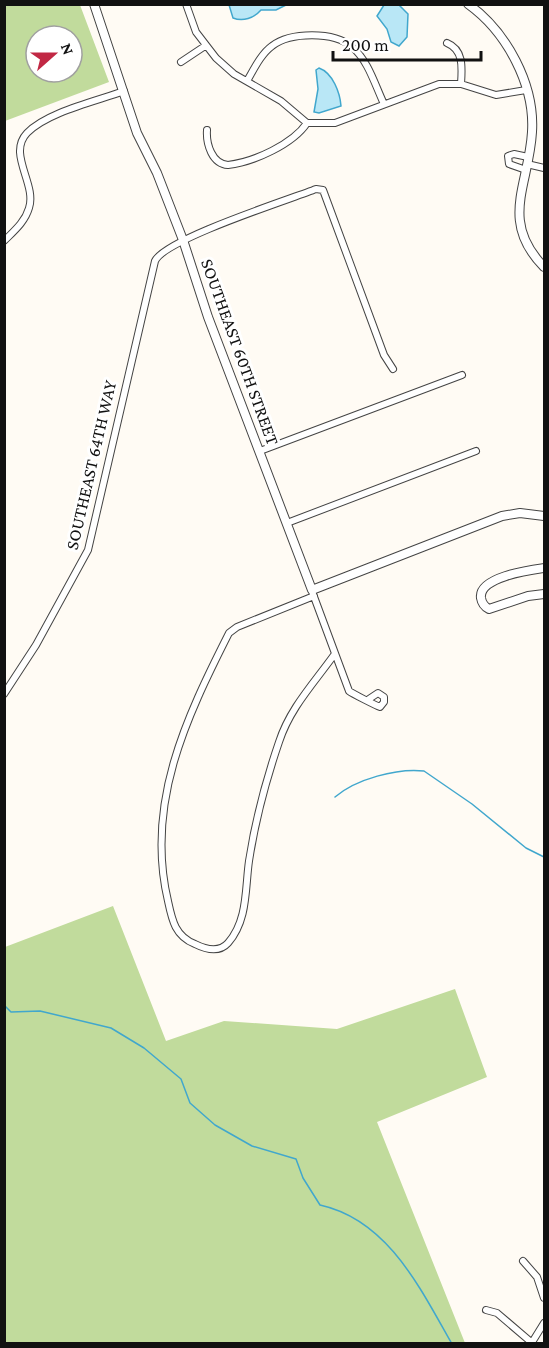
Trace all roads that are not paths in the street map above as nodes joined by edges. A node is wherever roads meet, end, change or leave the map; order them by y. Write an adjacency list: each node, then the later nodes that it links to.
1 (94, 4): 10 (street, SOUTHEAST 60TH STREET)
2 (186, 4): 5 (street)
3 (468, 4): 9 (street)
4 (447, 43): 8 (street)
5 (205, 46): 6 (street); 7 (street)
6 (182, 62)
7 (247, 81): 11 (street); 12 (street)
8 (461, 84): 9 (street); 11 (street)
9 (526, 90): 14 (street)
10 (124, 91): 16 (street, SOUTHEAST 60TH STREET); 17 (street)
11 (384, 104): 12 (street)
12 (307, 123): 13 (street)
13 (207, 130)
14 (527, 164): 15 (street); 18 (street)
15 (544, 168)
16 (183, 240): 19 (street, SOUTHEAST 64TH WAY); 21 (street, SOUTHEAST 60TH STREET); 29 (street, SOUTHEAST 64TH WAY)
17 (4, 241)
18 (544, 267)
19 (393, 369)
20 (462, 375): 21 (street)
21 (260, 451): 24 (street, SOUTHEAST 60TH STREET)
22 (476, 451): 24 (street)
23 (544, 516): 26 (street)
24 (287, 523): 26 (street, SOUTHEAST 60TH STREET)
25 (544, 568): 27 (street)
26 (313, 593): 28 (street, SOUTHEAST 60TH STREET); 28 (street)
27 (544, 594)
28 (334, 655): 30 (street, SOUTHEAST 60TH STREET)
29 (4, 694)
30 (369, 699)
31 (523, 1261): 32 (street)
32 (544, 1298)
33 (486, 1310): 35 (street)
34 (544, 1323): 35 (street)
35 (531, 1343)

